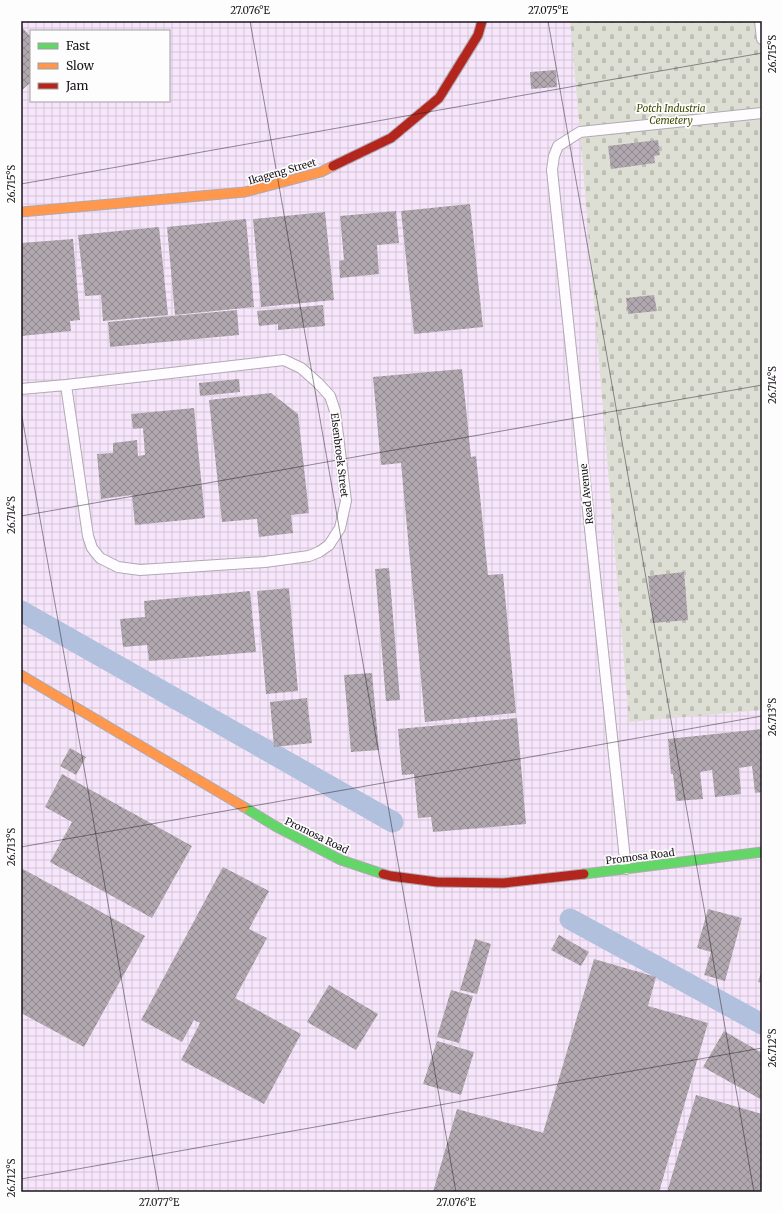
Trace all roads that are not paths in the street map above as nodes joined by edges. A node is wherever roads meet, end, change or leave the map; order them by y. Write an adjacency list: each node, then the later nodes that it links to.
1 (482, 21): 5 (street, Ikageng Street)
2 (760, 21): 3 (lane)
3 (762, 39)
4 (762, 113): 10 (lane, Read Avenue)
5 (21, 212)
6 (66, 385): 6 (lane, Elsenbroek Street); 7 (lane, Elsenbroek Street)
7 (21, 389)
8 (21, 675): 10 (street, Promosa Road)
9 (762, 852): 10 (street, Promosa Road)
10 (626, 869)

